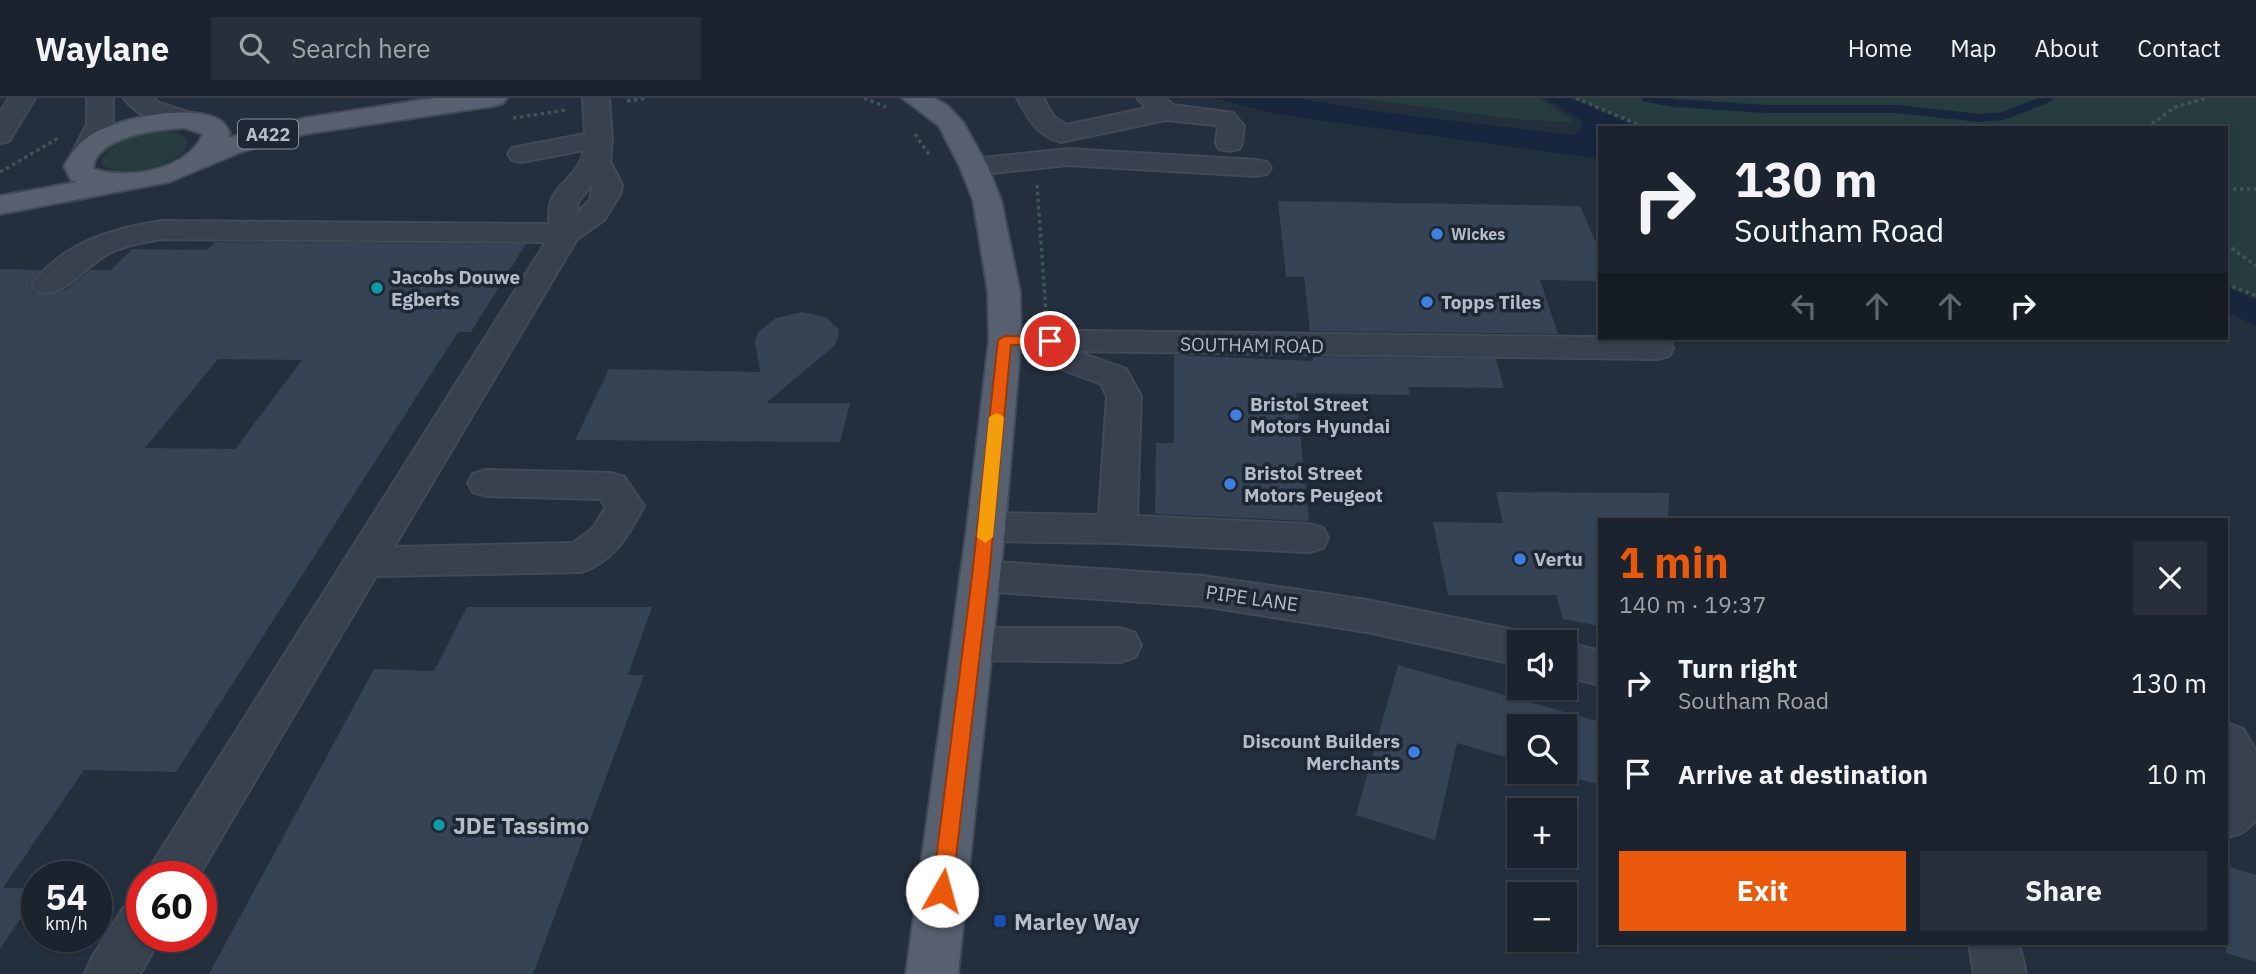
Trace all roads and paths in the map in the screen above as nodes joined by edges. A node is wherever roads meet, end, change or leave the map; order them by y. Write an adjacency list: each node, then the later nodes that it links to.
1 (22, 98): 19 (street)
2 (137, 98): 14 (street)
3 (494, 98): 13 (main road, A422)
4 (596, 98): 21 (street)
5 (864, 98): 9 (path)
6 (1030, 98): 18 (street)
7 (1576, 98): 15 (path)
8 (2207, 98): 16 (path)
9 (905, 105): 12 (main road)
10 (1158, 105): 18 (street); 20 (street)
11 (100, 109): 22 (street); 29 (path)
12 (950, 110): 26 (main road)
13 (345, 119): 14 (main road, A422); 25 (main road, A422)
14 (192, 121): 22 (main road); 25 (main road)
15 (1641, 126)
16 (2149, 126)
17 (910, 128): 27 (path)
18 (1061, 134): 24 (street)
19 (0, 135)
20 (1229, 143)
21 (597, 150): 23 (street); 35 (street)
22 (85, 153): 30 (main road); 33 (main road)
23 (522, 154)
24 (1047, 158): 26 (street); 28 (street)
25 (195, 161): 30 (main road)
26 (974, 167): 42 (main road)
27 (937, 168)
28 (1256, 168)
29 (0, 172)
30 (131, 181): 34 (main road)
31 (2228, 189): 32 (path)
32 (2256, 189)
33 (0, 199)
34 (0, 205)
35 (566, 233): 38 (street); 47 (street)
36 (2228, 245): 37 (path)
37 (2256, 266)
38 (48, 285)
39 (2228, 285): 40 (path)
40 (2256, 296)
41 (1654, 340): 42 (street, SOUTHAM ROAD)
42 (1004, 349): 44 (main road); 45 (street)
43 (486, 483): 47 (street)
44 (986, 527): 45 (street); 48 (main road)
45 (1117, 529): 46 (street)
46 (1308, 538)
47 (364, 562): 56 (street)
48 (980, 576): 49 (main road); 51 (street, PIPE LANE)
49 (972, 644): 50 (street); 59 (main road)
50 (1119, 645)
51 (1507, 645)
52 (1577, 662): 53 (street)
53 (1598, 668)
54 (2228, 743): 55 (street)
55 (2240, 816)
56 (181, 861)
57 (126, 950): 58 (street)
58 (111, 974)
59 (932, 974)

